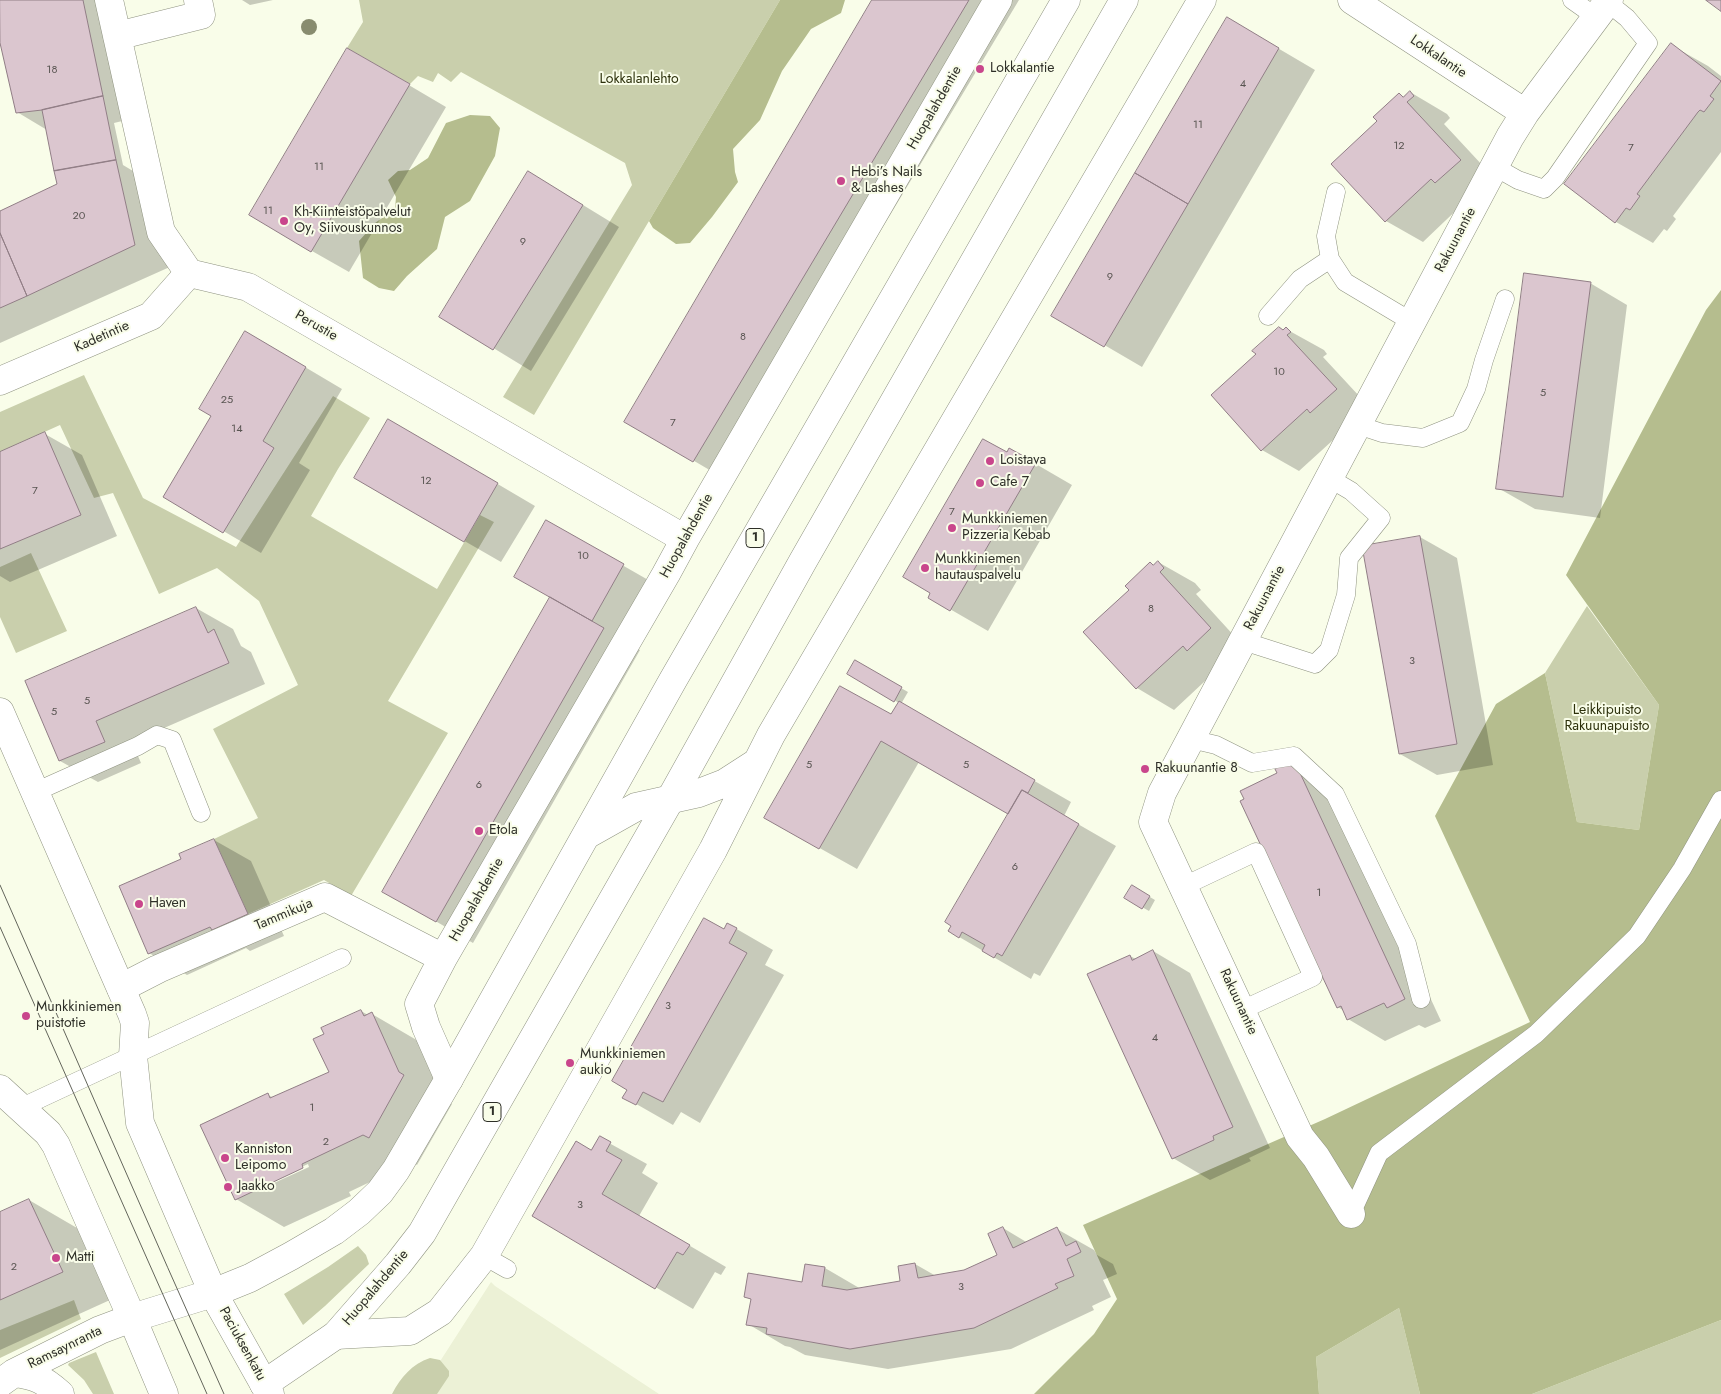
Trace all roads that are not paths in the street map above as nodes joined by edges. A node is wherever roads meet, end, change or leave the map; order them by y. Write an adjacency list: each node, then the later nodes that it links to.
1 (109, 0): 10 (street)
2 (198, 0): 10 (street)
3 (998, 0): 22 (street, Huopalahdentie)
4 (1066, 0): 31 (street, 1)
5 (1124, 0): 28 (street, Huopalahdentie / 1)
6 (1202, 0): 26 (street, Huopalahdentie)
7 (1352, 0): 11 (street, Lokkalantie)
8 (1572, 0): 9 (lane)
9 (1604, 6): 11 (street, Rakuunantie); 12 (lane)
10 (117, 36): 15 (street)
11 (1524, 113): 12 (street, Rakuunantie)
12 (1495, 167): 18 (street, Rakuunantie)
13 (1336, 192): 14 (lane)
14 (1330, 259): 17 (lane); 18 (lane)
15 (190, 273): 19 (street, Kadetintie); 22 (street, Perustie)
16 (1505, 299): 20 (lane)
17 (1268, 316)
18 (1412, 322): 20 (street, Rakuunantie)
19 (0, 381)
20 (1358, 425): 21 (street, Rakuunantie)
21 (1329, 478): 23 (street, Rakuunantie); 23 (lane)
22 (685, 539): 34 (street, Huopalahdentie)
23 (1243, 641): 25 (street, Rakuunantie)
24 (0, 712): 27 (street)
25 (1190, 739): 32 (street, Rakuunantie); 36 (lane)
26 (757, 762): 28 (street, Huopalahdentie); 45 (street, Huopalahdentie)
27 (35, 792): 30 (lane); 35 (street)
28 (671, 798): 31 (street, Huopalahdentie); 45 (street, Huopalahdentie / 1)
29 (1721, 800): 42 (lane)
30 (201, 813)
31 (588, 834): 39 (street, 1)
32 (1184, 886): 37 (street, Rakuunantie); 37 (lane)
33 (342, 958): 38 (lane)
34 (443, 958): 35 (street, Tammikuja); 39 (street, Huopalahdentie)
35 (121, 988): 38 (street)
36 (1421, 999)
37 (1242, 1010): 42 (street, Rakuunantie)
38 (133, 1056): 41 (lane); 43 (street)
39 (449, 1079): 43 (street, 1)
40 (0, 1089): 41 (street)
41 (20, 1108): 44 (street)
42 (1351, 1214)
43 (213, 1294): 44 (street); 47 (street, Paciuksenkatu)
44 (132, 1318): 46 (street, Ramsaynranta); 49 (street)
45 (336, 1335): 47 (street, Huopalahdentie / 1)
46 (7, 1378): 48 (street)
47 (261, 1391)
48 (60, 1394)
49 (164, 1394)

